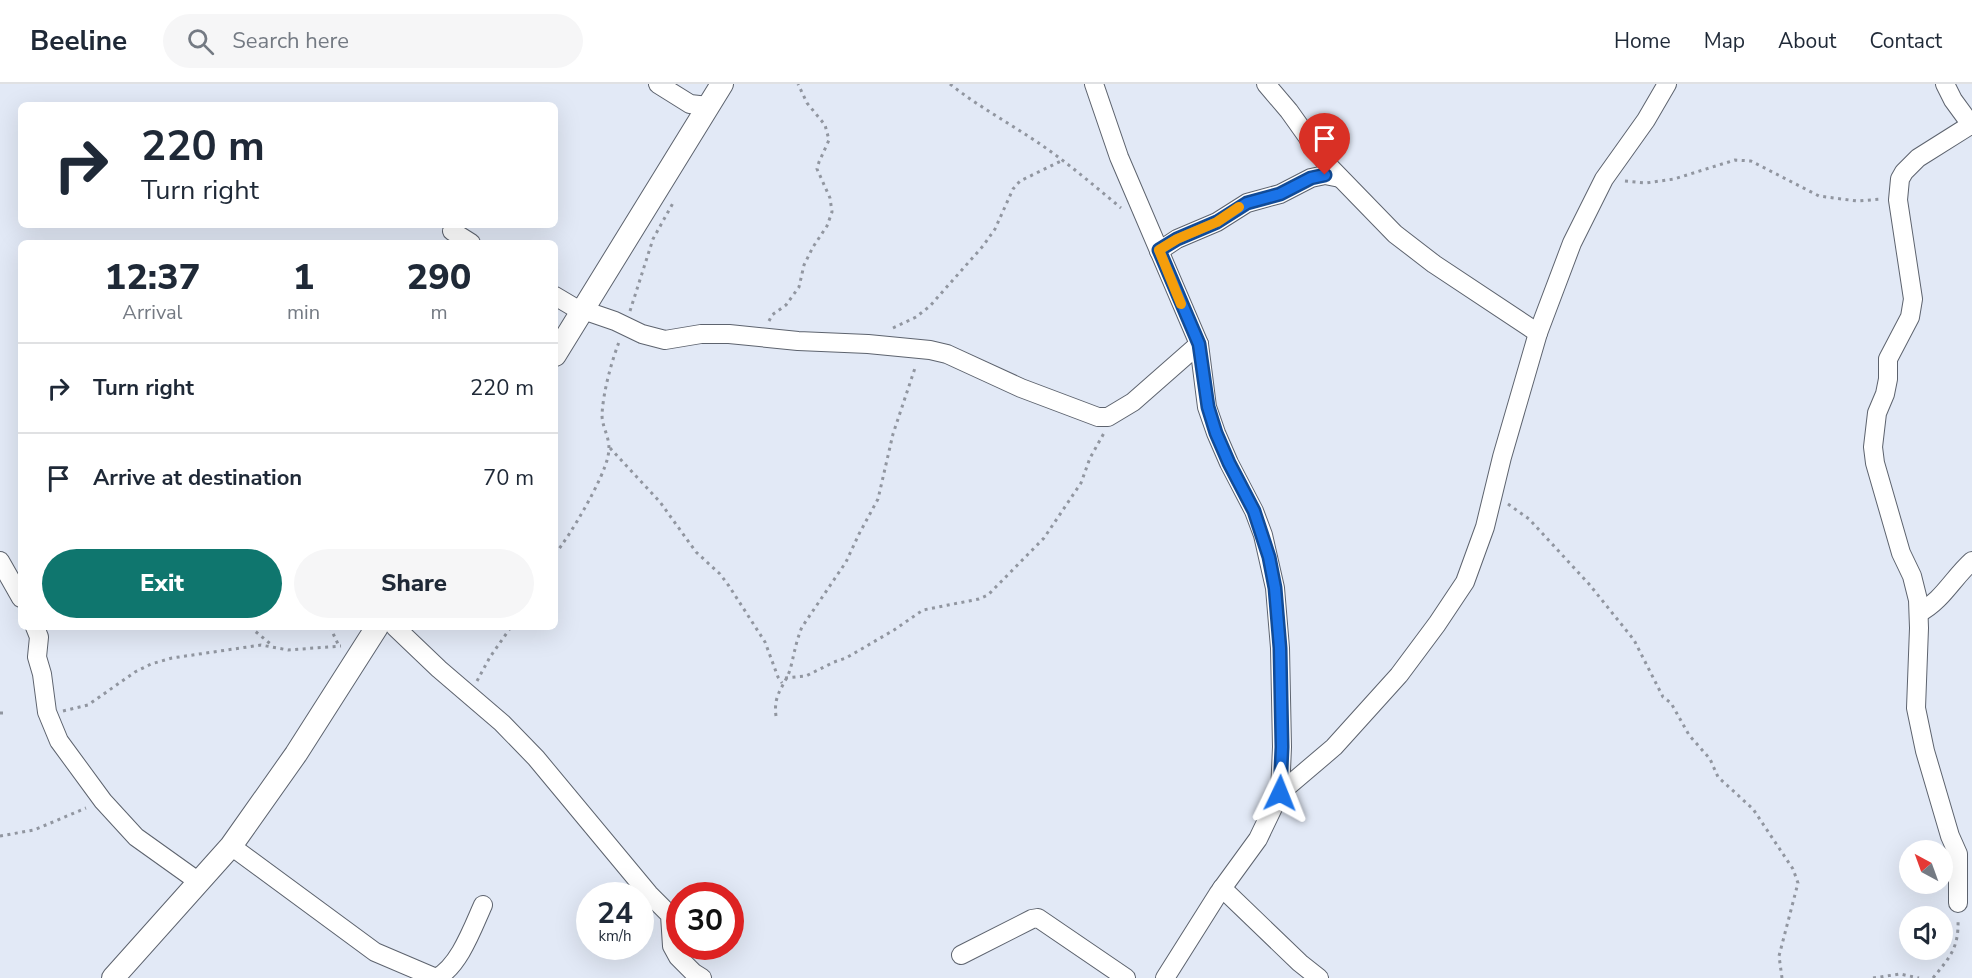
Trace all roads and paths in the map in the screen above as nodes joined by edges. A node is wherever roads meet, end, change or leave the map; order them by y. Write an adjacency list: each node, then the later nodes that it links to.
1 (658, 84): 9 (street)
2 (722, 84): 9 (street)
3 (798, 84): 25 (path)
4 (950, 84): 11 (path)
5 (1094, 84): 19 (street)
6 (1266, 84): 13 (street)
7 (1667, 84): 14 (street)
8 (1945, 84): 10 (street)
9 (708, 106): 12 (street)
10 (1972, 125): 15 (street)
11 (1061, 161): 16 (path); 23 (path)
12 (667, 175): 21 (street); 22 (path)
13 (1340, 178): 19 (street); 24 (street)
14 (1604, 179): 15 (path); 24 (street)
15 (1898, 200): 36 (street)
16 (1125, 212)
17 (452, 231): 18 (street)
18 (466, 240)
19 (1159, 250): 26 (street)
20 (558, 298): 21 (street)
21 (582, 311): 22 (street); 27 (street)
22 (625, 326): 25 (street); 30 (path)
23 (893, 328)
24 (1538, 333): 31 (street)
25 (759, 336): 28 (street)
26 (1199, 344): 29 (street); 53 (street)
27 (558, 350)
28 (923, 350): 29 (street); 46 (path)
29 (1119, 412): 46 (path)
30 (609, 446): 32 (path); 47 (path)
31 (1492, 497): 53 (street); 68 (path)
32 (558, 549)
33 (0, 561): 35 (street)
34 (1972, 561): 36 (street)
35 (18, 593)
36 (1919, 613): 57 (street)
37 (36, 630): 49 (street)
38 (253, 630): 44 (path)
39 (331, 630): 43 (path)
40 (375, 630): 45 (street)
41 (398, 630): 48 (street)
42 (509, 630): 48 (path)
43 (339, 646): 44 (path); 45 (path)
44 (274, 648): 49 (path)
45 (364, 649): 56 (street)
46 (785, 678): 47 (path)
47 (782, 684): 52 (path)
48 (470, 696): 64 (street)
49 (47, 712): 54 (street)
50 (0, 713): 51 (path)
51 (7, 713)
52 (776, 716)
53 (1280, 793): 59 (street)
54 (103, 801): 55 (path); 58 (street)
55 (0, 836)
56 (231, 846): 58 (street); 61 (street)
57 (1965, 854): 60 (street)
58 (199, 882): 63 (street)
59 (1222, 888): 66 (street); 67 (street)
60 (1958, 903): 71 (path)
61 (483, 905)
62 (961, 955): 65 (street)
63 (114, 977)
64 (702, 978)
65 (1126, 978)
66 (1165, 978)
67 (1319, 978)
68 (1782, 978)
69 (1873, 978): 70 (path)
70 (1919, 978)
71 (1933, 978)

